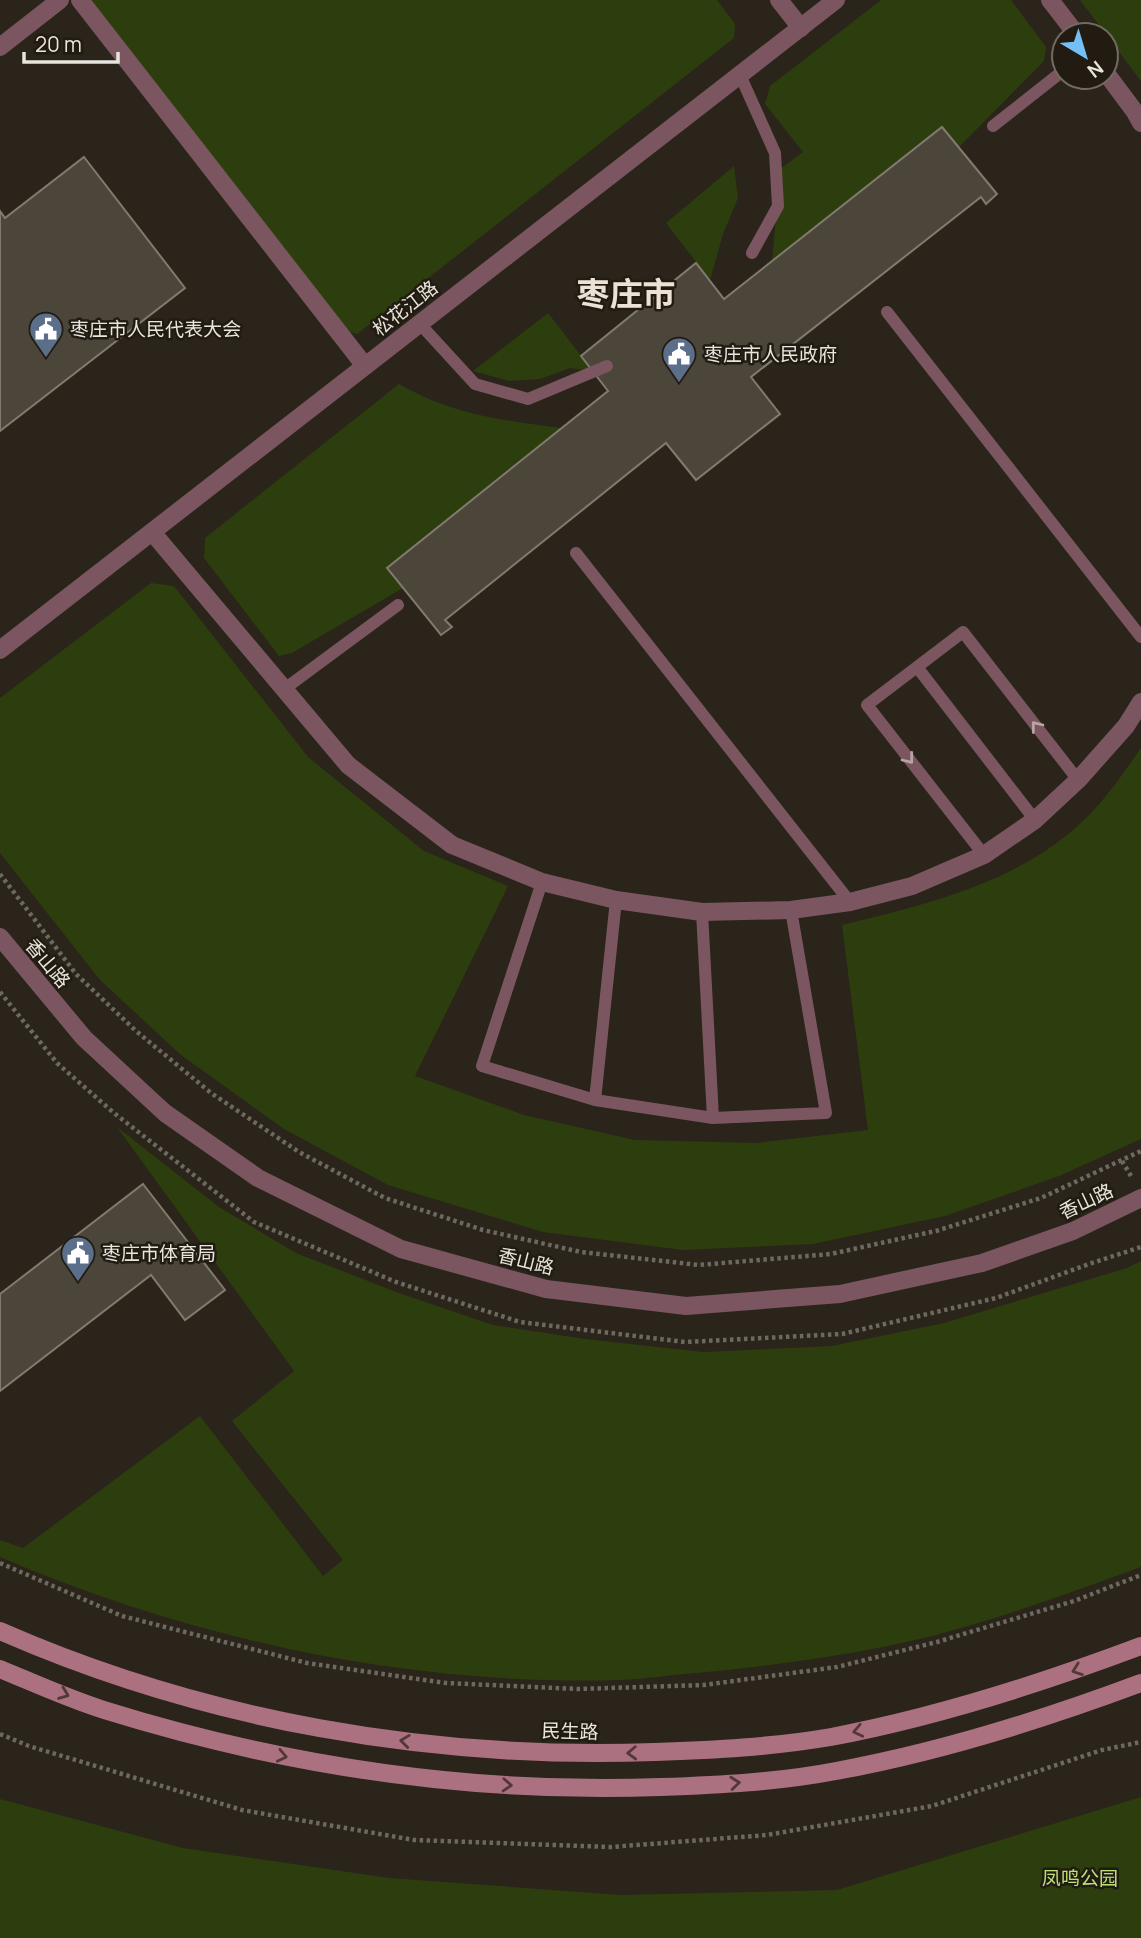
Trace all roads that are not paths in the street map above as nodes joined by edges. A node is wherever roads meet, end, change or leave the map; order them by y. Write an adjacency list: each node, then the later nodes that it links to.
1 (60, 0): 8 (street)
2 (80, 0): 17 (street)
3 (779, 0): 7 (street)
4 (836, 0): 7 (street, 松花江路)
5 (1050, 0): 6 (street)
6 (1066, 21)
7 (801, 27): 9 (street, 松花江路)
8 (0, 47)
9 (740, 75): 14 (lane); 16 (street, 松花江路)
10 (1050, 81): 13 (lane)
11 (1119, 91): 12 (street)
12 (1141, 123)
13 (993, 126)
14 (752, 253)
15 (887, 312): 22 (lane)
16 (419, 324): 17 (street, 松花江路); 18 (lane)
17 (365, 366): 19 (street, 松花江路)
18 (607, 366)
19 (152, 532): 23 (street, 松花江路); 25 (street)
20 (576, 553): 32 (lane)
21 (398, 605): 25 (lane)
22 (1141, 637)
23 (0, 650)
24 (917, 667): 27 (lane, one-way to 24); 28 (lane); 29 (lane, one-way to 29)
25 (283, 690): 30 (street)
26 (1141, 702): 27 (street)
27 (1078, 780): 28 (street)
28 (1035, 820): 29 (street)
29 (984, 855): 32 (street)
30 (542, 882): 31 (street); 36 (lane)
31 (617, 900): 34 (street); 36 (lane)
32 (850, 902): 33 (street)
33 (791, 910): 34 (street); 37 (lane)
34 (702, 912): 37 (lane)
35 (0, 937): 38 (street, 香山路)
36 (595, 1100): 37 (lane)
37 (713, 1118)
38 (1141, 1198)
39 (0, 1631): 40 (main road, 民生路, one-way to 39)
40 (1141, 1646)
41 (0, 1669): 42 (main road, one-way to 42)
42 (1141, 1683)

